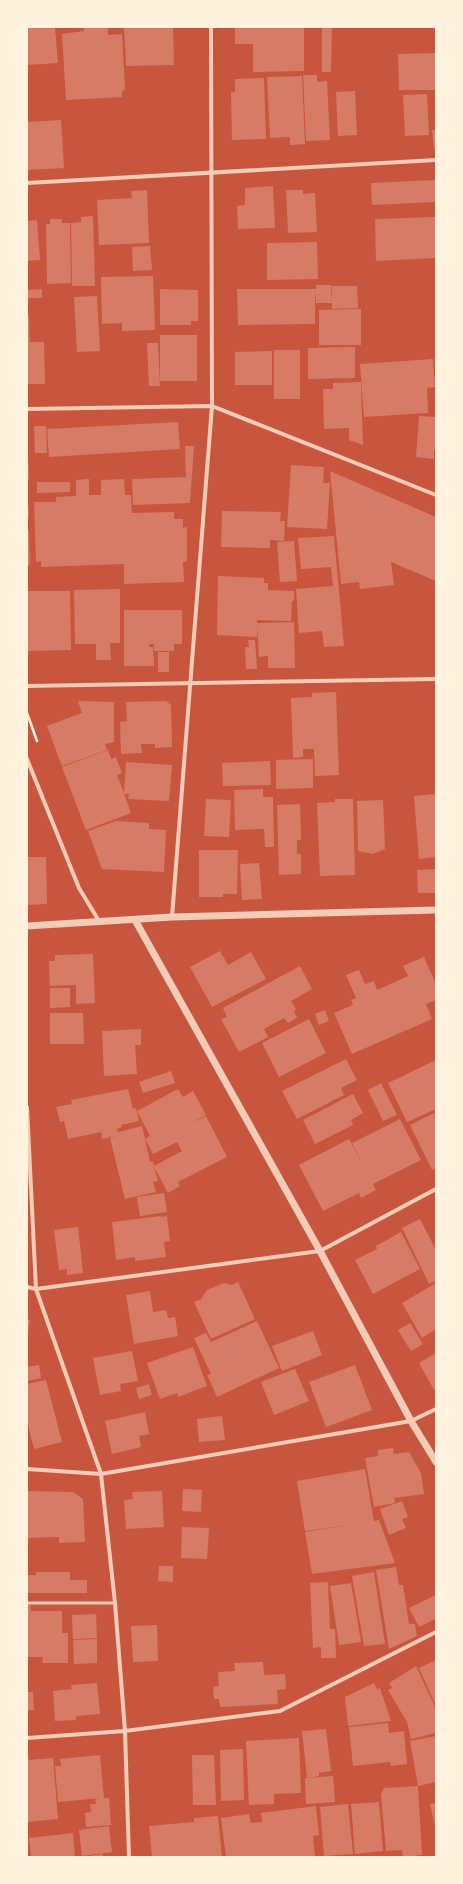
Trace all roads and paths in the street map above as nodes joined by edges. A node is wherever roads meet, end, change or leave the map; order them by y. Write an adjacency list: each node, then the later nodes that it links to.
1 (211, 27): 3 (street)
2 (436, 160): 3 (street)
3 (212, 173): 4 (street); 5 (street)
4 (27, 183)
5 (212, 406): 6 (street); 7 (street); 9 (street)
6 (27, 409)
7 (436, 495)
8 (436, 679): 9 (street)
9 (190, 684): 10 (street); 15 (street)
10 (27, 686)
11 (27, 713): 12 (path)
12 (37, 741)
13 (27, 759): 17 (street)
14 (436, 910): 15 (street)
15 (172, 918): 16 (street)
16 (135, 920): 17 (street); 21 (street)
17 (98, 921): 18 (street)
18 (27, 926)
19 (27, 1107): 23 (street)
20 (436, 1189): 21 (street)
21 (320, 1252): 23 (street); 25 (street)
22 (27, 1287): 23 (street)
23 (36, 1289): 28 (street)
24 (436, 1409): 25 (street)
25 (411, 1421): 26 (street); 28 (street)
26 (436, 1462)
27 (27, 1469): 28 (street)
28 (100, 1474): 30 (street)
29 (27, 1603): 30 (lane)
30 (115, 1603): 32 (street)
31 (436, 1632): 32 (street)
32 (125, 1731): 33 (street); 34 (street)
33 (27, 1738)
34 (129, 1857)

